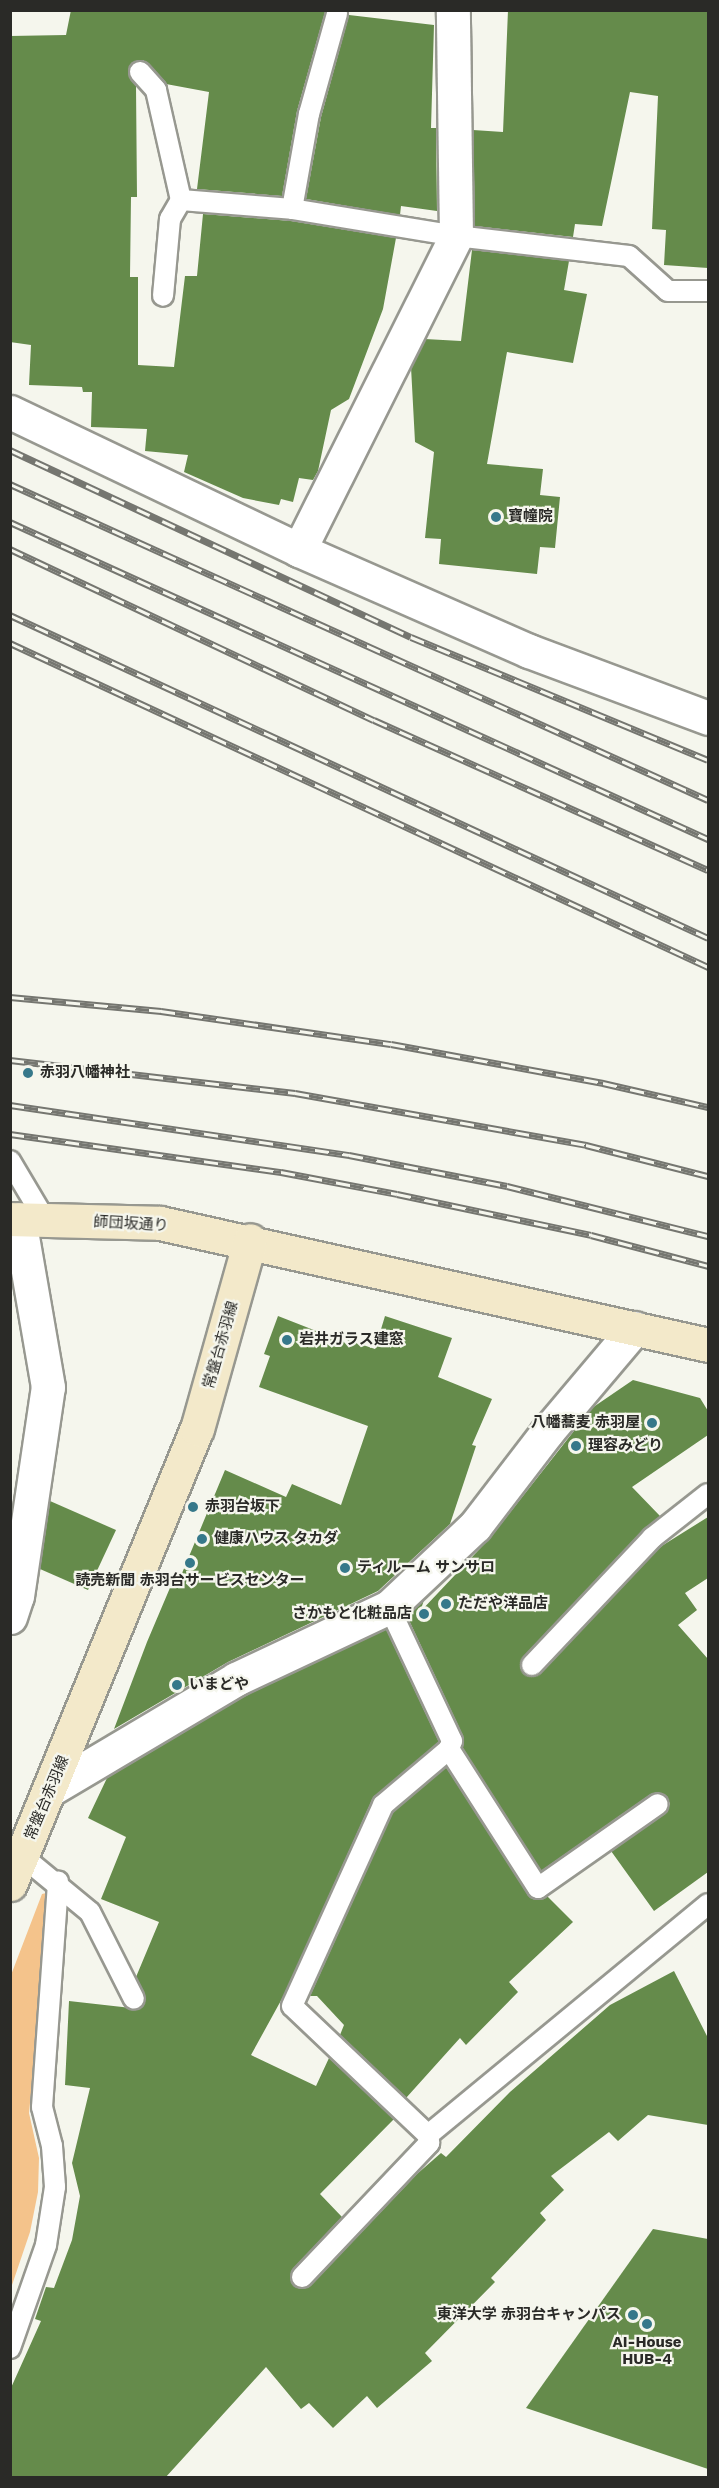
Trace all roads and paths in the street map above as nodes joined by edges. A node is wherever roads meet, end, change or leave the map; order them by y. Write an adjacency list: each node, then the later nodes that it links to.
1 (453, 10): 6 (street)
2 (337, 14): 5 (lane)
3 (140, 72): 4 (lane)
4 (181, 200): 5 (lane); 8 (lane)
5 (292, 209): 6 (lane)
6 (456, 236): 7 (lane); 10 (street)
7 (708, 291)
8 (163, 296)
9 (10, 412): 10 (street)
10 (299, 550): 11 (street)
11 (708, 718)
12 (10, 1161): 13 (lane)
13 (25, 1219): 14 (main road, 師団坂通り); 19 (street)
14 (250, 1240): 15 (main road); 22 (main road, 常盤台赤羽線)
15 (635, 1328): 16 (main road); 18 (street)
16 (708, 1345)
17 (708, 1494): 20 (lane)
18 (389, 1607): 21 (lane); 22 (street)
19 (10, 1617)
20 (531, 1665)
21 (449, 1749): 23 (lane); 28 (lane)
22 (51, 1790): 24 (main road, 常盤台赤羽線)
23 (658, 1804)
24 (16, 1870): 25 (lane)
25 (58, 1882): 27 (lane); 30 (lane)
26 (708, 1904): 28 (lane)
27 (134, 1999)
28 (428, 2134): 29 (lane)
29 (302, 2277)
30 (10, 2348)

